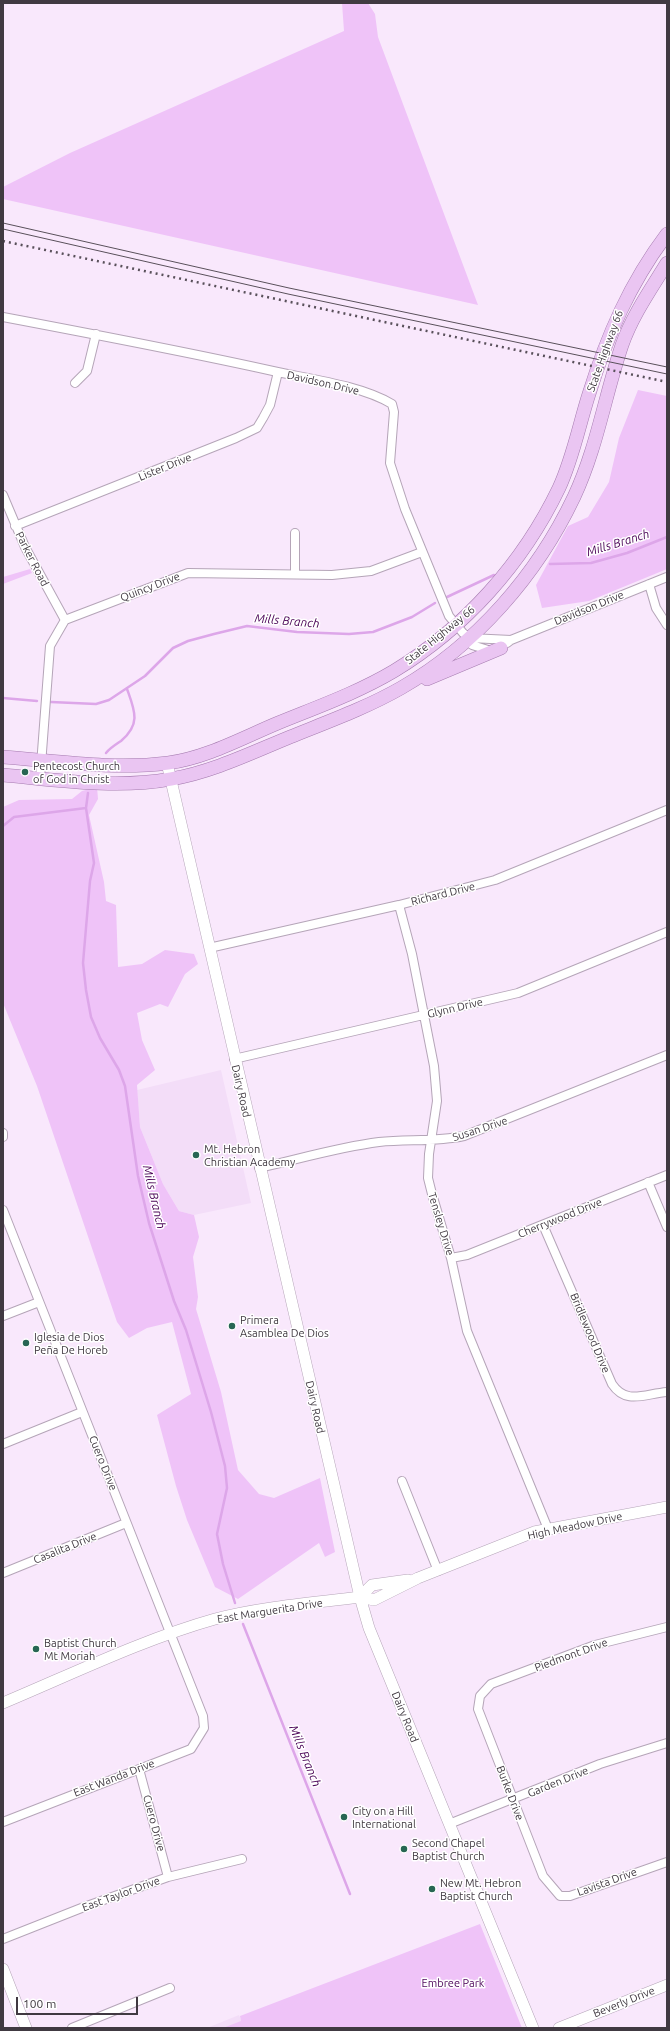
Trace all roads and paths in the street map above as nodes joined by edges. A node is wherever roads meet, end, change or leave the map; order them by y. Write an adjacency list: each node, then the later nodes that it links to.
1 (667, 234): 15 (main road, State Highway 66)
2 (667, 263): 17 (main road, State Highway 66)
3 (3, 317): 4 (street, Davidson Drive)
4 (96, 334): 5 (street, Davidson Drive); 6 (street)
5 (278, 372): 8 (street, Lister Drive); 10 (street, Davidson Drive)
6 (76, 383)
7 (3, 495): 8 (street, Parker Road)
8 (15, 526): 14 (street, Parker Road)
9 (295, 533): 11 (street)
10 (422, 552): 11 (street, Quincy Drive); 15 (street, Davidson Drive)
11 (294, 574): 14 (street, Quincy Drive)
12 (667, 577): 13 (street, Davidson Drive)
13 (648, 584): 16 (street); 18 (street, Davidson Drive)
14 (65, 620): 21 (street)
15 (456, 625): 17 (street, Davidson Drive); 22 (main road, State Highway 66)
16 (667, 625)
17 (470, 638): 18 (street, Davidson Drive); 18 (street, Davidson Drive); 19 (main road, State Highway 66)
18 (506, 644): 19 (main road)
19 (381, 698): 25 (main road, State Highway 66)
20 (3, 757): 21 (main road, State Highway 66)
21 (41, 760): 22 (main road, State Highway 66); 24 (street)
22 (167, 763): 25 (street, Dairy Road)
23 (3, 775): 24 (main road, State Highway 66)
24 (40, 778): 25 (main road, State Highway 66)
25 (170, 780): 29 (street, Dairy Road)
26 (667, 810): 27 (street, Richard Drive)
27 (399, 905): 29 (street, Richard Drive); 30 (street, Tensley Drive)
28 (667, 932): 30 (street, Glynn Drive)
29 (209, 948): 32 (street, Dairy Road)
30 (424, 1016): 32 (street, Glynn Drive); 35 (street, Tensley Drive)
31 (667, 1055): 35 (street, Susan Drive)
32 (234, 1059): 36 (street, Dairy Road)
33 (3, 1133): 34 (street)
34 (3, 1136)
35 (431, 1140): 36 (street, Susan Drive); 42 (street, Tensley Drive)
36 (259, 1168): 54 (street, Dairy Road)
37 (667, 1175): 38 (street, Cherrywood Drive)
38 (648, 1182): 40 (street, Cherrywood Drive); 41 (street)
39 (3, 1210): 43 (street, Cuero Drive)
40 (543, 1225): 42 (street, Cherrywood Drive); 45 (street, Bridlewood Drive)
41 (667, 1227)
42 (452, 1258): 51 (street, Tensley Drive)
43 (39, 1302): 44 (street); 46 (street, Cuero Drive)
44 (3, 1316)
45 (667, 1392)
46 (82, 1412): 47 (street); 50 (street, Cuero Drive)
47 (3, 1444)
48 (402, 1481): 52 (street)
49 (667, 1507): 51 (street, High Meadow Drive)
50 (126, 1523): 53 (street, Casalita Drive); 56 (street, Cuero Drive)
51 (548, 1529): 52 (street, High Meadow Drive)
52 (438, 1571): 54 (street, High Meadow Drive)
53 (3, 1574)
54 (360, 1597): 56 (street, East Marguerita Drive); 64 (street, Dairy Road)
55 (667, 1627): 57 (street, Piedmont Drive)
56 (171, 1634): 58 (street, East Marguerita Drive); 59 (street, Cuero Drive)
57 (480, 1696): 62 (street, Burke Drive)
58 (3, 1703)
59 (203, 1716): 61 (street, East Wanda Drive)
60 (667, 1743): 62 (street, Garden Drive)
61 (139, 1768): 63 (street, East Wanda Drive); 67 (street, Cuero Drive)
62 (513, 1800): 64 (street, Garden Drive); 68 (street, Burke Drive)
63 (3, 1822)
64 (449, 1824): 75 (street, Dairy Road)
65 (242, 1859): 67 (street, East Taylor Drive)
66 (667, 1862): 68 (street, Lavista Drive)
67 (168, 1877): 69 (street, East Taylor Drive)
68 (550, 1887)
69 (3, 1939)
70 (3, 1969): 73 (street)
71 (667, 1985): 76 (street, Beverly Drive)
72 (170, 1988): 74 (street)
73 (26, 2028)
74 (72, 2028)
75 (533, 2028)
76 (559, 2028)

